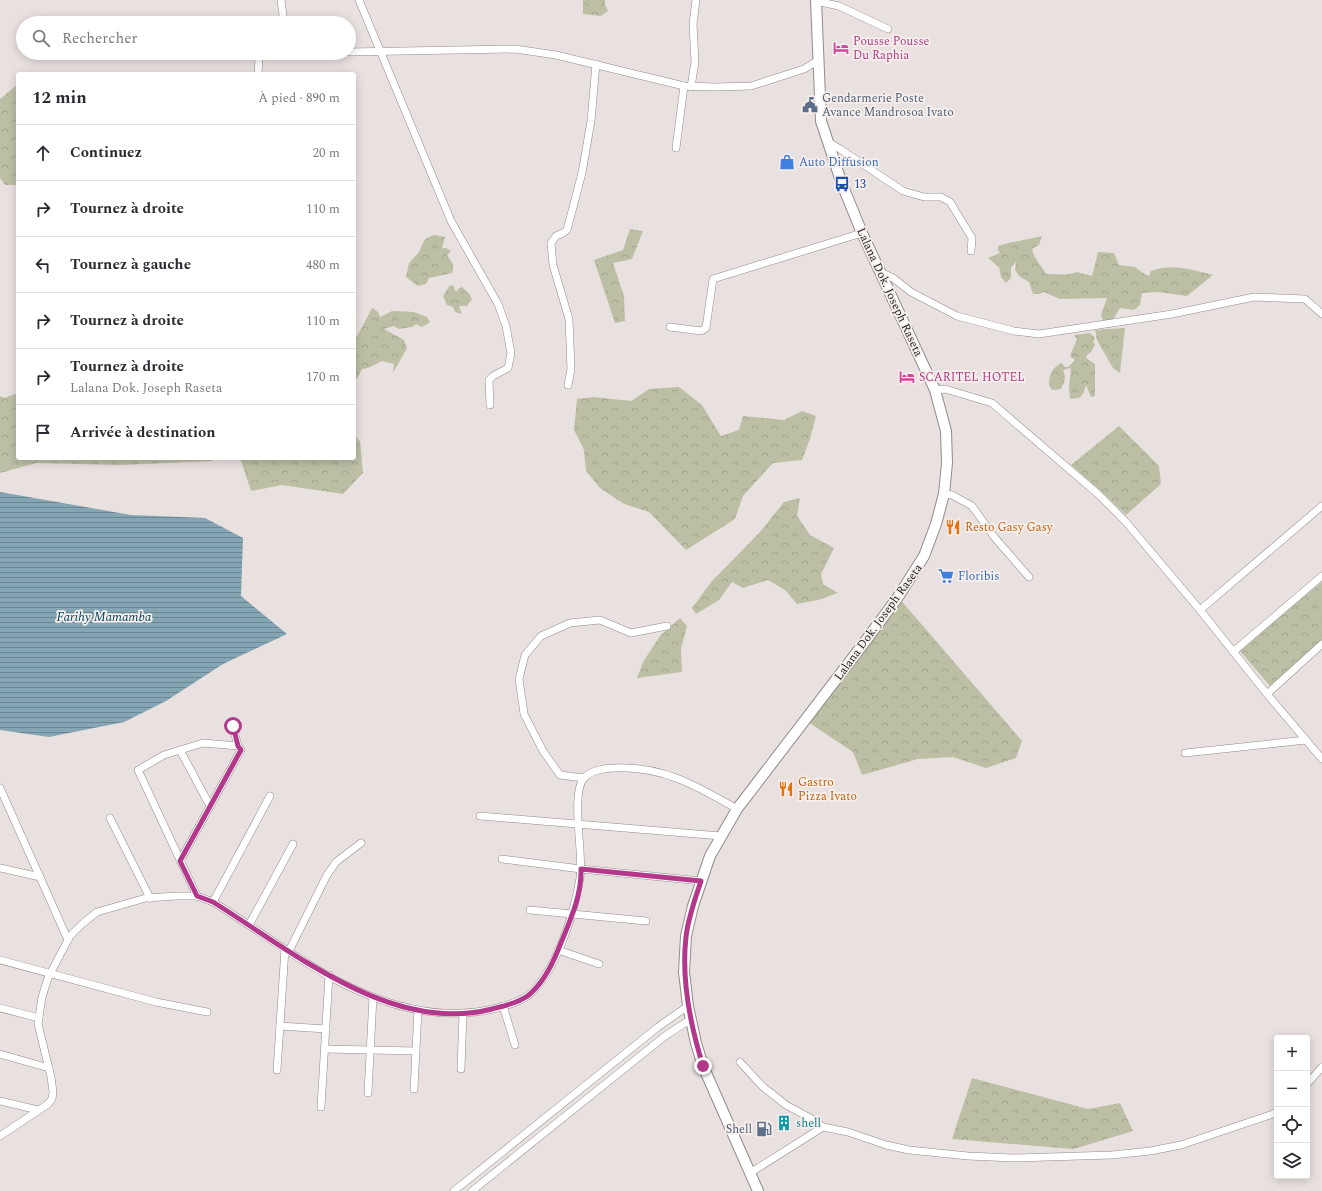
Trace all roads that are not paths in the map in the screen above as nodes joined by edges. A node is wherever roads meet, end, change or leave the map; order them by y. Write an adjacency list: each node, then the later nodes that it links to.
1 (281, 0): 5 (street)
2 (359, 0): 7 (street)
3 (696, 0): 13 (street)
4 (816, 0): 6 (street); 10 (main road, Lalana Dok. Joseph Raseta)
5 (283, 16)
6 (888, 29)
7 (380, 51): 8 (street); 11 (street); 23 (street)
8 (356, 52)
9 (259, 60): 12 (street)
10 (817, 61): 13 (street); 14 (main road, Lalana Dok. Joseph Raseta)
11 (596, 64): 13 (street); 21 (street)
12 (258, 72)
13 (688, 86): 15 (street)
14 (828, 142): 16 (main road, Lalana Dok. Joseph Raseta); 17 (street)
15 (676, 148)
16 (862, 233): 18 (main road, Lalana Dok. Joseph Raseta); 20 (street)
17 (971, 251)
18 (880, 272): 19 (street); 22 (main road, Lalana Dok. Joseph Raseta)
19 (1322, 314)
20 (670, 327)
21 (568, 385)
22 (935, 390): 24 (main road, Lalana Dok. Joseph Raseta); 28 (street)
23 (490, 405)
24 (944, 494): 27 (street); 43 (main road, Lalana Dok. Joseph Raseta)
25 (1322, 506): 28 (street)
26 (1322, 576): 31 (street)
27 (1028, 577)
28 (1200, 610): 31 (street)
29 (667, 626): 39 (street)
30 (1322, 644): 32 (street)
31 (1233, 652): 32 (street)
32 (1267, 694): 34 (street)
33 (233, 726): 35 (street)
34 (1306, 740): 37 (street); 38 (street)
35 (238, 746): 36 (street); 42 (street)
36 (180, 750): 42 (street); 51 (street)
37 (1185, 753)
38 (1322, 759)
39 (584, 778): 43 (street); 46 (street)
40 (0, 788): 54 (street)
41 (270, 796): 58 (street)
42 (210, 806): 51 (street)
43 (737, 809): 47 (main road, Lalana Dok. Joseph Raseta)
44 (480, 816): 46 (street)
45 (110, 818): 57 (street)
46 (578, 823): 47 (street); 53 (street)
47 (721, 836): 55 (main road, Lalana Dok. Joseph Raseta)
48 (361, 843): 64 (street)
49 (293, 844): 62 (street)
50 (502, 859): 53 (street)
51 (180, 861): 56 (street)
52 (0, 868): 54 (street)
53 (581, 869): 55 (street); 60 (street)
54 (40, 877): 63 (street)
55 (701, 881): 72 (main road, Lalana Dok. Joseph Raseta)
56 (197, 896): 57 (street); 58 (street)
57 (150, 898): 63 (street)
58 (213, 902): 62 (street)
59 (530, 910): 60 (street)
60 (572, 914): 61 (street); 65 (street)
61 (646, 921)
62 (249, 926): 64 (street)
63 (68, 940): 68 (street)
64 (287, 950): 69 (street); 79 (street)
65 (558, 950): 67 (street); 71 (street)
66 (0, 960): 68 (street)
67 (600, 964)
68 (51, 973): 75 (street); 77 (street)
69 (329, 975): 70 (street); 80 (street)
70 (374, 997): 74 (street); 83 (street)
71 (503, 1006): 76 (street); 81 (street)
72 (688, 1006): 78 (main road, Lalana Dok. Joseph Raseta); 101 (street)
73 (0, 1008): 77 (street)
74 (418, 1010): 76 (street); 84 (street)
75 (207, 1012)
76 (463, 1013): 89 (street)
77 (39, 1018): 88 (street)
78 (691, 1019): 100 (main road, Lalana Dok. Joseph Raseta); 102 (street)
79 (280, 1026): 80 (street); 90 (street)
80 (326, 1029): 82 (street)
81 (515, 1044)
82 (325, 1049): 83 (street); 95 (street)
83 (370, 1050): 84 (street); 93 (street)
84 (416, 1051): 92 (street)
85 (0, 1054): 88 (street)
86 (740, 1062): 98 (street)
87 (1322, 1067): 91 (street)
88 (49, 1068): 96 (street)
89 (461, 1069)
90 (277, 1070)
91 (1310, 1081)
92 (414, 1089)
93 (368, 1093)
94 (0, 1101): 96 (street)
95 (321, 1107)
96 (38, 1110): 99 (street)
97 (1274, 1114): 98 (street)
98 (823, 1127): 100 (street)
99 (0, 1136)
100 (750, 1173): 103 (main road, Lalana Dok. Joseph Raseta)
101 (454, 1191)
102 (472, 1191)
103 (758, 1191)

